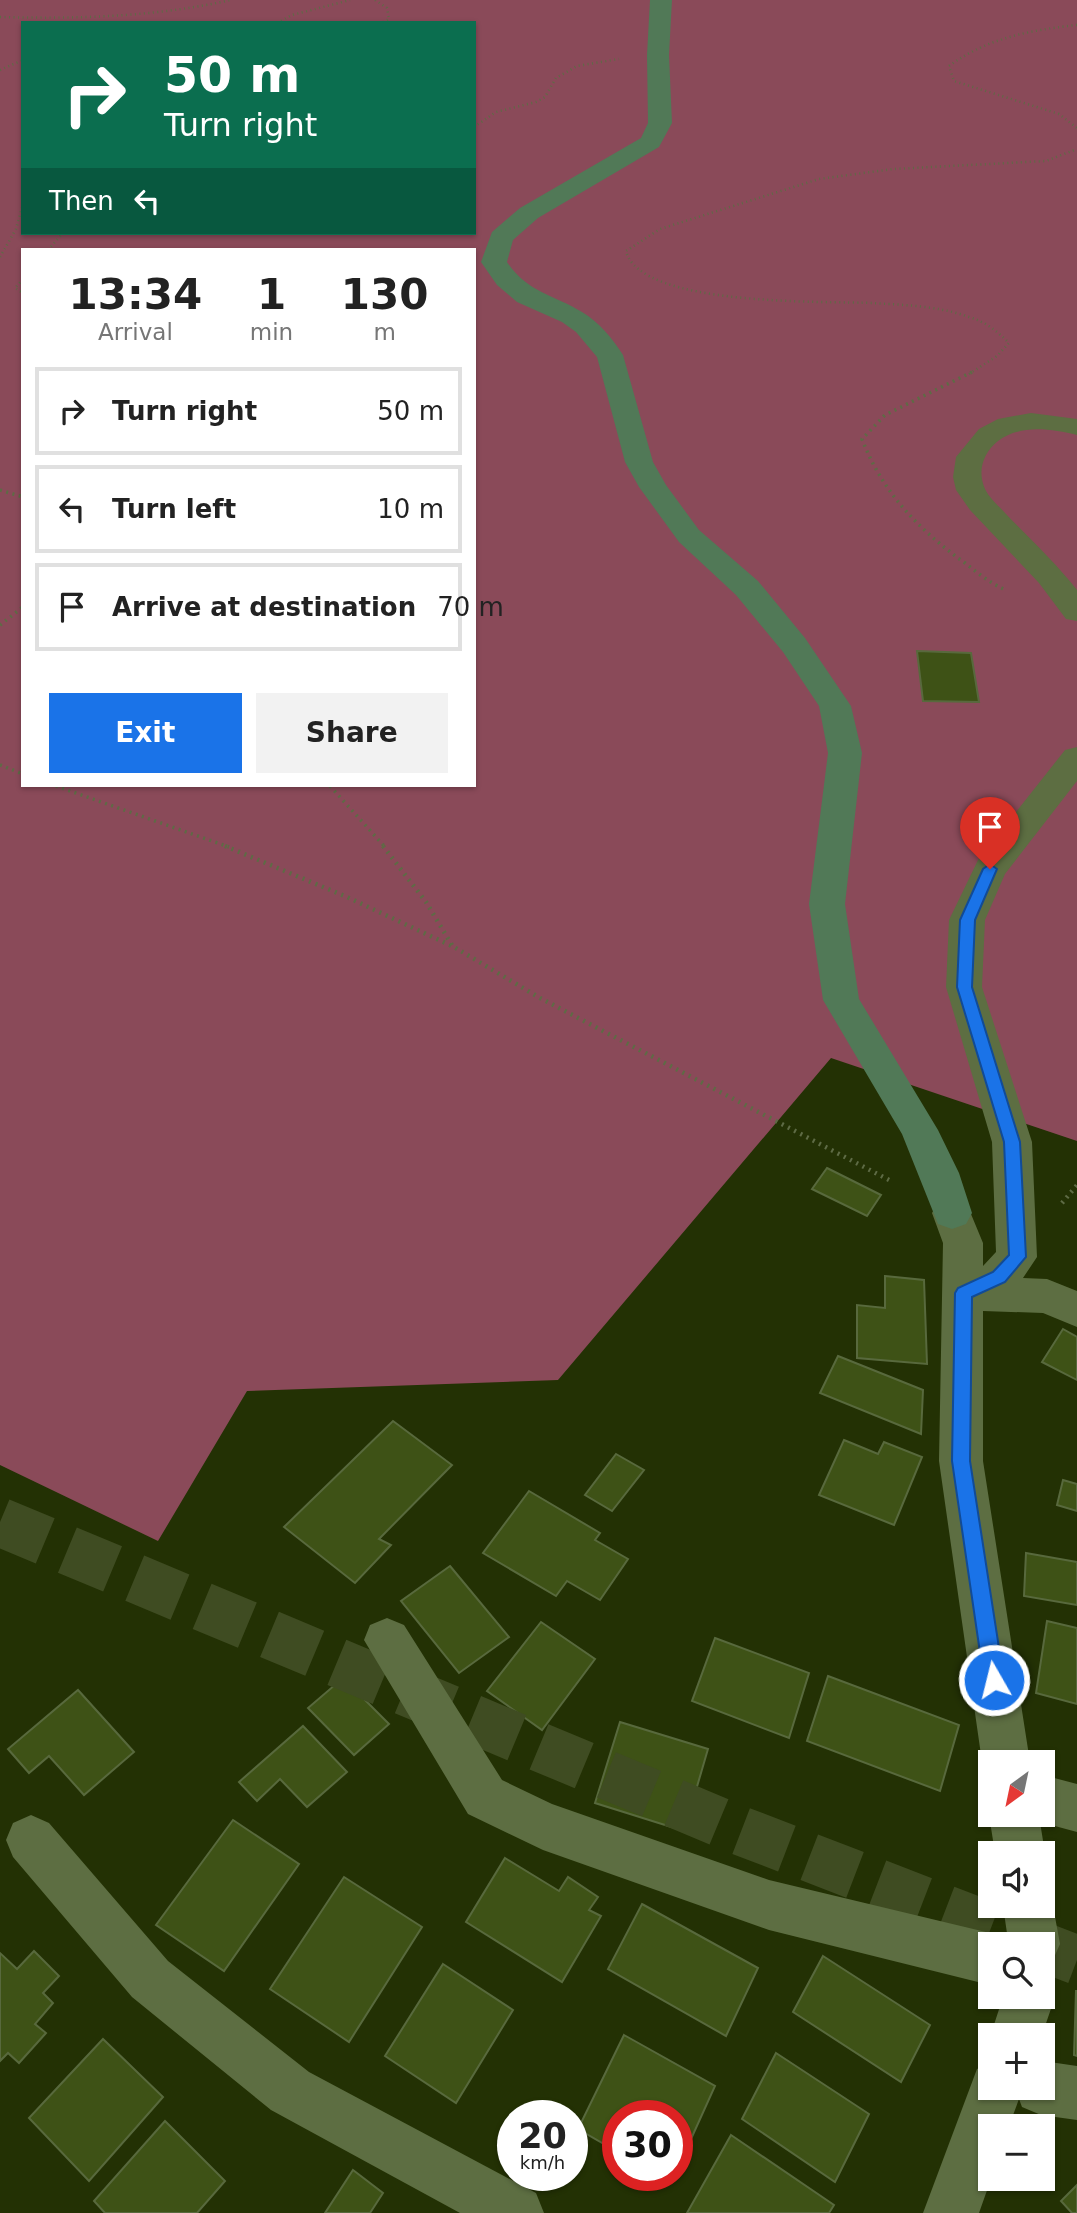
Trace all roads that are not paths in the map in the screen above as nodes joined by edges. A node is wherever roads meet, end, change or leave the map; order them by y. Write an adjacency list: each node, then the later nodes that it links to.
1 (661, 0): 5 (street)
2 (1077, 428): 3 (street)
3 (1075, 609)
4 (1077, 758): 6 (street)
5 (952, 1213): 6 (street)
6 (964, 1293): 7 (street); 9 (street)
7 (1077, 1310)
8 (387, 1640): 13 (street)
9 (1004, 1750)
10 (1055, 1802): 11 (street)
11 (1077, 1808)
12 (31, 1840): 17 (street)
13 (978, 1956)
14 (1055, 2090): 15 (street)
15 (1077, 2093)
16 (992, 2100): 18 (street)
17 (516, 2213)
18 (951, 2213)

